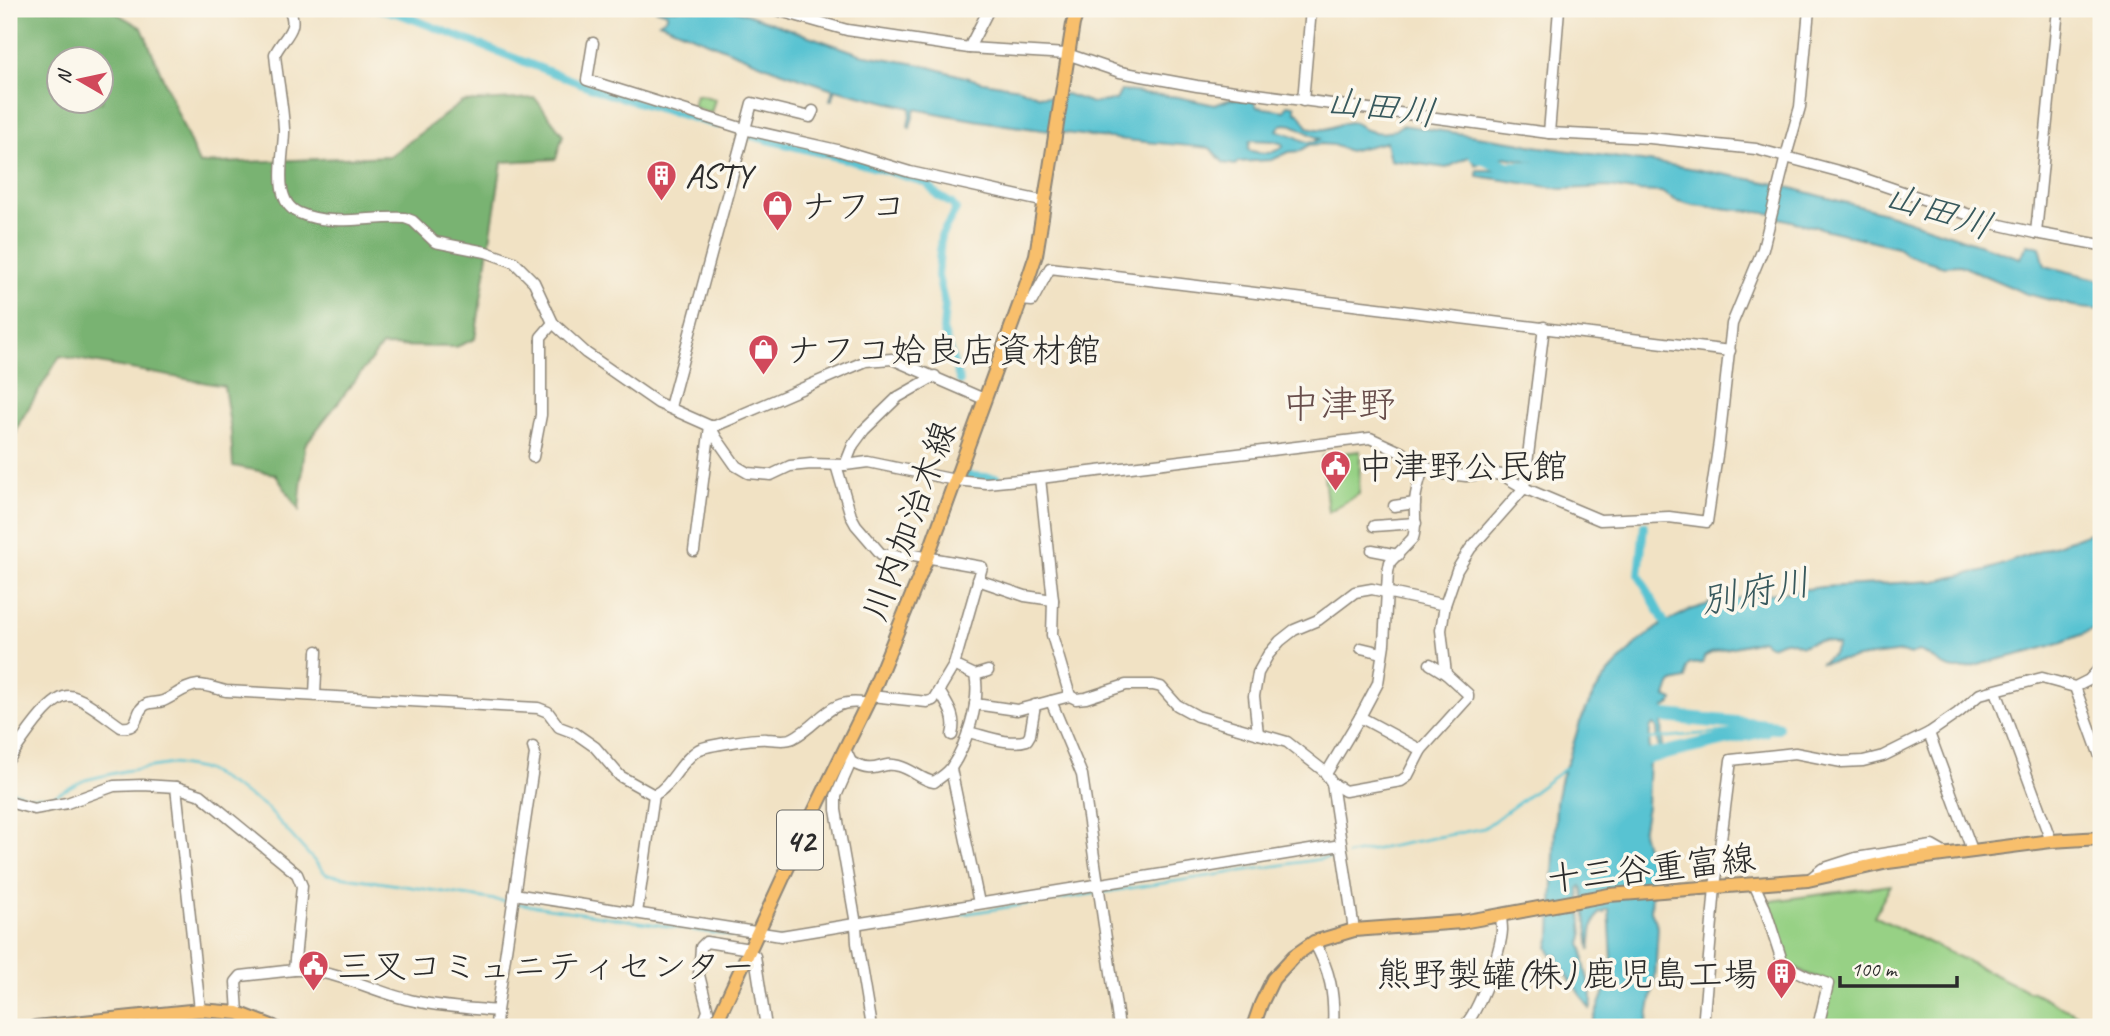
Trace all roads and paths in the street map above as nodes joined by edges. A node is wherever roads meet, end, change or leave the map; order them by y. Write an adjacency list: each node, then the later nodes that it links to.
1 (289, 9): 21 (street)
2 (773, 9): 10 (street)
3 (989, 9): 10 (street)
4 (1078, 9): 11 (main road, 川内加治木線 / 42)
5 (1311, 9): 12 (street)
6 (1559, 9): 15 (street)
7 (1809, 9): 16 (street)
8 (2059, 9): 18 (street)
9 (593, 43): 14 (street)
10 (969, 48): 11 (street)
11 (1067, 57): 12 (street); 17 (main road, 川内加治木線 / 42)
12 (1303, 101): 15 (street)
13 (813, 111): 14 (street)
14 (744, 129): 17 (street); 26 (street)
15 (1549, 133): 16 (street)
16 (1785, 161): 18 (street); 23 (street)
17 (1045, 202): 20 (main road, 川内加治木線 / 42)
18 (2036, 233): 19 (street)
19 (2101, 245)
20 (1021, 300): 22 (street); 25 (main road, 川内加治木線 / 42)
21 (553, 323): 26 (street); 28 (street)
22 (1544, 327): 23 (street); 33 (street)
23 (1730, 351): 33 (street)
24 (936, 376): 25 (street); 27 (street); 29 (street)
25 (984, 398): 32 (main road, 川内加治木線 / 42)
26 (670, 407): 27 (street)
27 (710, 426): 29 (street); 39 (street)
28 (533, 457)
29 (840, 465): 32 (street); 41 (street)
30 (1424, 466): 31 (street); 33 (street); 34 (street)
31 (1040, 478): 32 (street); 44 (street)
32 (955, 480): 41 (main road, 川内加治木線 / 42)
33 (1524, 488): 45 (street)
34 (1415, 503): 35 (street); 36 (street)
35 (1394, 506)
36 (1416, 523): 37 (street); 40 (street)
37 (1374, 526)
38 (1372, 550): 40 (street)
39 (694, 551)
40 (1398, 555): 43 (street)
41 (927, 558): 42 (street); 60 (main road, 川内加治木線 / 42)
42 (978, 580): 44 (street); 50 (street)
43 (1387, 592): 45 (street); 48 (street); 67 (street)
44 (1053, 600): 59 (street)
45 (1445, 605): 53 (street)
46 (1361, 648): 48 (street)
47 (317, 651): 58 (street)
48 (1382, 653): 64 (street)
49 (1430, 664): 53 (street)
50 (954, 665): 54 (street); 56 (street)
51 (2101, 667): 55 (street)
52 (988, 671): 54 (street)
53 (1446, 674): 71 (street)
54 (975, 675): 62 (street)
55 (2075, 687): 57 (street); 73 (street)
56 (939, 691): 60 (street); 68 (street)
57 (1996, 691): 66 (street); 82 (street)
58 (315, 695): 72 (street); 79 (street)
59 (1070, 696): 61 (street); 67 (street)
60 (869, 700): 70 (main road, 川内加治木線 / 42); 79 (street)
61 (1051, 701): 63 (street); 86 (street)
62 (975, 704): 63 (street); 65 (street)
63 (1035, 705): 65 (street)
64 (1360, 717): 71 (street); 76 (street)
65 (968, 732): 68 (street)
66 (1929, 733): 84 (street); 87 (street)
67 (1258, 734): 76 (street)
68 (962, 744): 75 (street)
69 (533, 747): 88 (street)
70 (845, 749): 74 (street); 93 (main road, 川内加治木線 / 42)
71 (1421, 750): 77 (street)
72 (9, 759)
73 (2101, 759)
74 (852, 762): 75 (street); 94 (street)
75 (951, 769): 89 (street)
76 (1326, 774): 77 (street)
77 (1332, 783): 83 (street)
78 (176, 787): 80 (street); 97 (street); 98 (street)
79 (654, 795): 90 (street)
80 (9, 802)
81 (2101, 838): 82 (main road, 十三谷重富線)
82 (2051, 841): 84 (main road, 十三谷重富線)
83 (1341, 848): 86 (street); 92 (street)
84 (1972, 850): 85 (main road, 十三谷重富線)
85 (1754, 884): 87 (main road, 十三谷重富線); 114 (street)
86 (1099, 887): 89 (street); 109 (street)
87 (1715, 887): 91 (main road, 十三谷重富線); 113 (street)
88 (513, 901): 90 (street); 99 (street)
89 (979, 902): 94 (street)
90 (637, 913): 93 (street)
91 (1501, 914): 92 (main road, 十三谷重富線); 112 (street)
92 (1354, 930): 95 (main road, 十三谷重富線)
93 (758, 932): 94 (street); 96 (main road, 川内加治木線 / 42)
94 (856, 934): 108 (street)
95 (1314, 942): 110 (main road, 十三谷重富線); 111 (street)
96 (749, 951): 105 (street); 106 (main road, 川内加治木線 / 42); 107 (street)
97 (294, 970): 99 (street); 100 (street)
98 (200, 1010): 100 (main road); 101 (main road)
99 (497, 1011): 104 (street)
100 (238, 1013): 103 (main road)
101 (78, 1025): 102 (main road)
102 (35, 1027)
103 (274, 1027)
104 (496, 1027)
105 (702, 1027)
106 (713, 1027)
107 (765, 1027)
108 (871, 1027)
109 (1119, 1027)
110 (1252, 1027)
111 (1333, 1027)
112 (1463, 1027)
113 (1703, 1027)
114 (1818, 1027)

